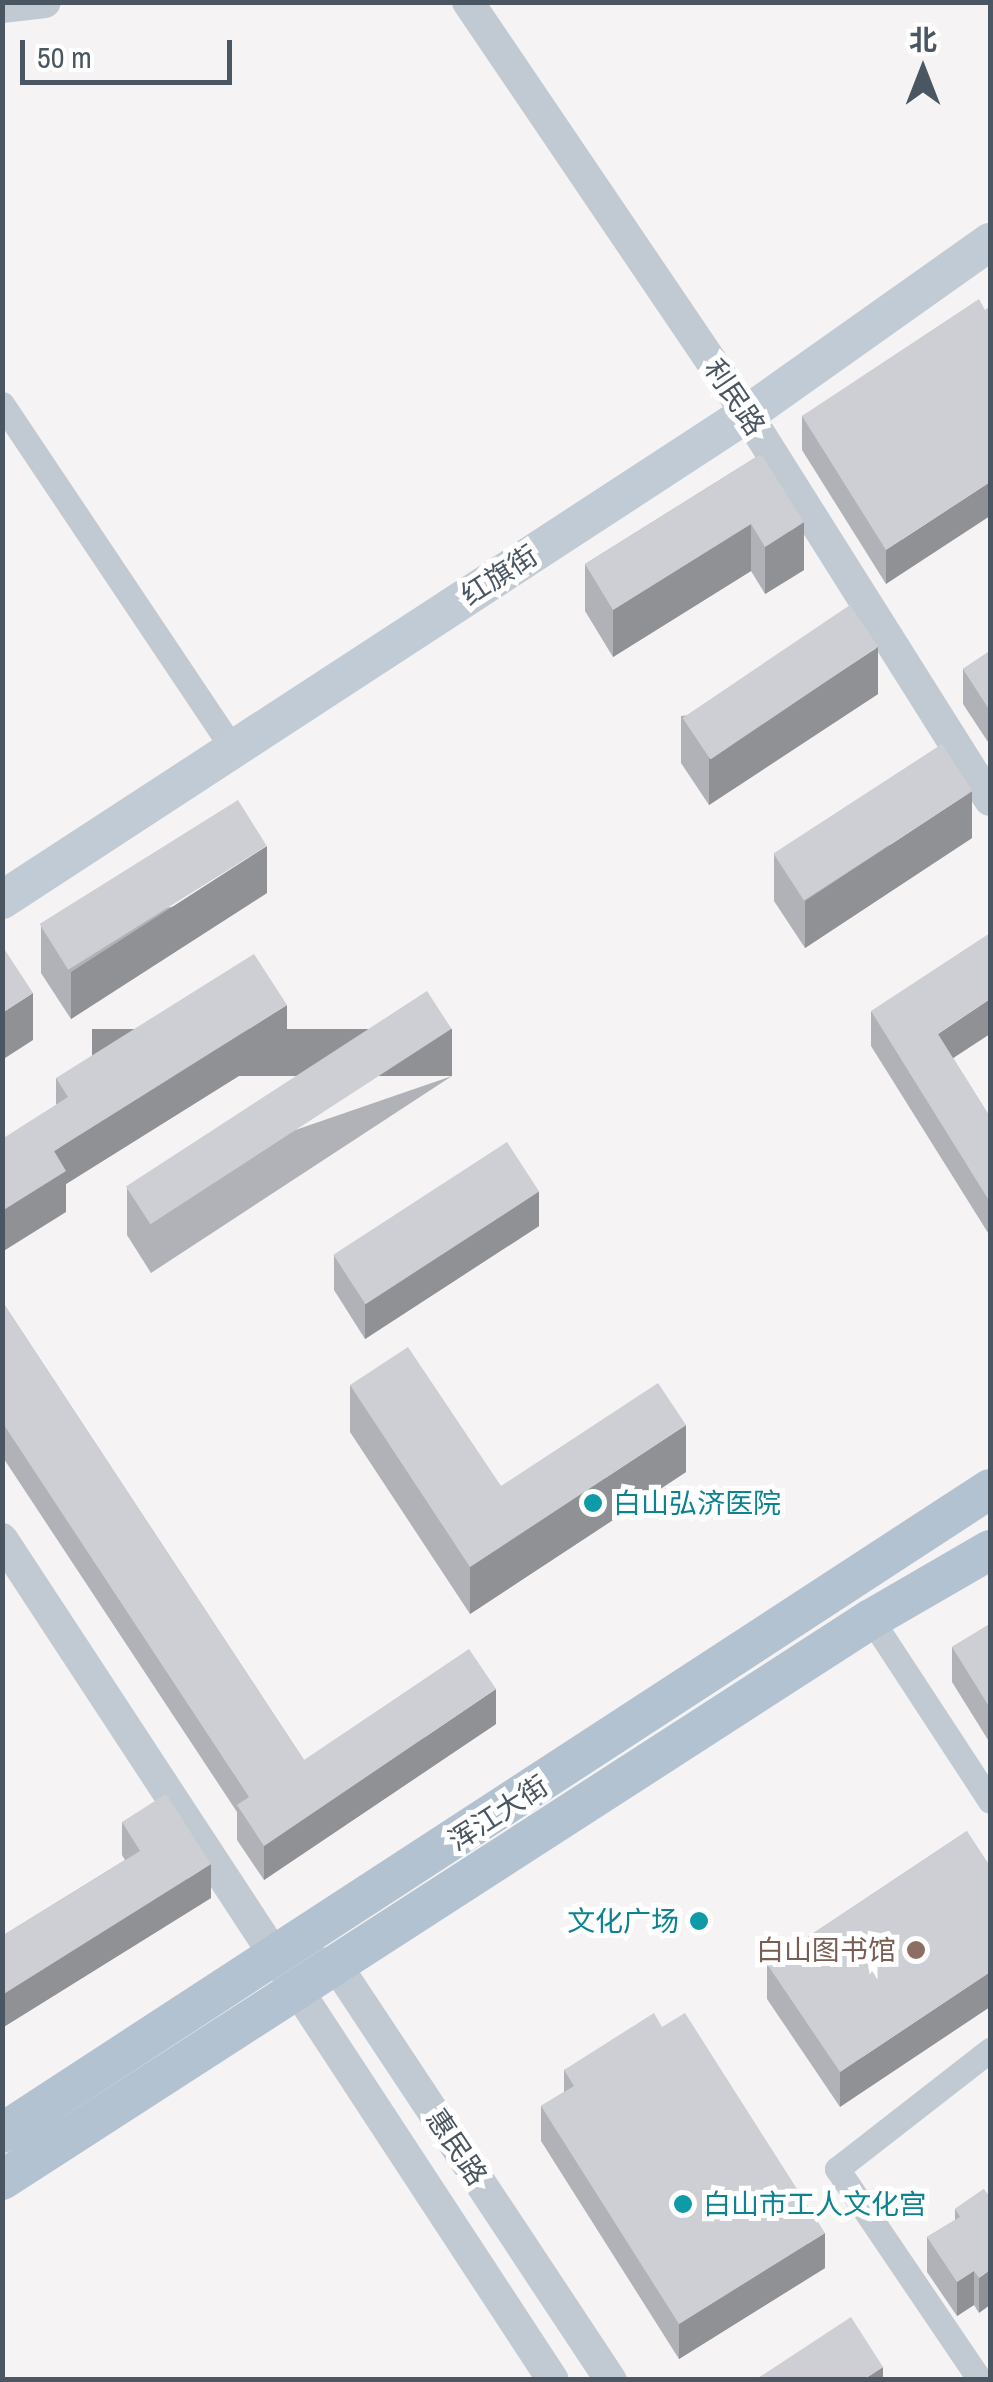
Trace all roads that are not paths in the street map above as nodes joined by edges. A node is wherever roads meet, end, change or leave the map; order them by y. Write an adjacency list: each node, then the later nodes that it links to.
1 (45, 2): 3 (street)
2 (468, 2): 6 (street, 利民路)
3 (2, 7)
4 (990, 242): 6 (main road, 红旗街)
5 (2, 404): 7 (street)
6 (746, 414): 7 (main road, 红旗街); 8 (street, 利民路)
7 (233, 749): 9 (main road, 红旗街)
8 (990, 800)
9 (2, 900)
10 (990, 1489): 16 (main road, 浑江大街)
11 (2, 1538): 16 (street, 惠民路)
12 (990, 1550): 13 (main road, 浑江大街)
13 (870, 1619): 14 (street); 15 (main road, 浑江大街)
14 (990, 1801)
15 (336, 1964): 16 (main road, 浑江大街); 21 (street, 惠民路)
16 (288, 1974): 18 (main road, 浑江大街); 19 (main road, 浑江大街); 20 (street, 惠民路)
17 (990, 2050): 22 (street)
18 (2, 2133)
19 (2, 2180)
20 (553, 2380)
21 (611, 2380)
22 (980, 2380)

